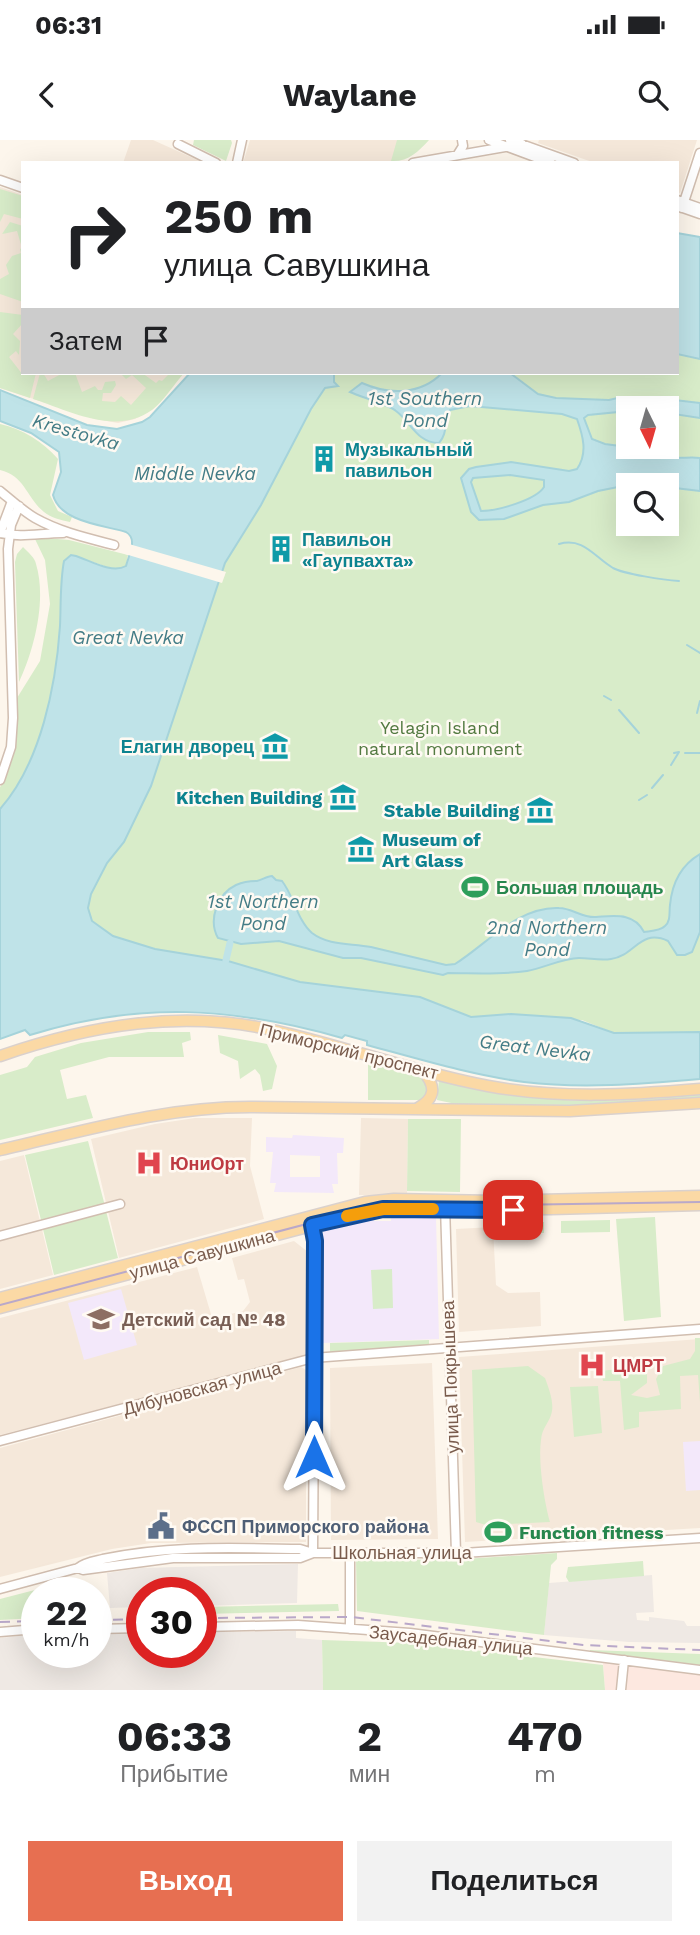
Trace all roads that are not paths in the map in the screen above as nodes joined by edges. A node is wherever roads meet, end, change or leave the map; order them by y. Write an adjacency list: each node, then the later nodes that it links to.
1 (242, 140): 10 (street)
2 (462, 140): 8 (street)
3 (489, 140): 5 (street)
4 (178, 144): 9 (street)
5 (509, 144): 6 (street); 8 (street)
6 (529, 147): 12 (street); 13 (street)
7 (700, 153): 16 (street)
8 (458, 154): 11 (street)
9 (212, 161)
10 (237, 161)
11 (422, 161)
12 (548, 161)
13 (568, 161)
14 (0, 180): 15 (street)
15 (21, 187)
16 (680, 204): 17 (street); 18 (street)
17 (700, 208)
18 (700, 214)
19 (0, 491): 20 (street)
20 (16, 503): 21 (street); 23 (street)
21 (33, 517): 22 (street); 24 (street)
22 (69, 533): 24 (street); 25 (street)
23 (3, 534): 24 (street); 26 (street)
24 (30, 534)
25 (114, 545)
26 (0, 780)
27 (0, 1056): 28 (main road, Приморский проспект)
28 (423, 1070): 29 (main road, Приморский проспект); 31 (main road)
29 (700, 1089)
30 (700, 1103): 31 (main road, Приморский проспект)
31 (418, 1108): 32 (main road, Приморский проспект)
32 (0, 1150)
33 (700, 1196): 35 (main road, улица Савушкина)
34 (120, 1205): 38 (street)
35 (445, 1205): 36 (main road, улица Савушкина); 37 (main road, улица Савушкина); 42 (street, улица Покрышева)
36 (700, 1205)
37 (310, 1221): 39 (main road, улица Савушкина); 40 (main road, улица Савушкина); 43 (street)
38 (0, 1236)
39 (0, 1298)
40 (0, 1308)
41 (700, 1329): 42 (street, Дибуновская улица)
42 (449, 1348): 43 (street, Дибуновская улица); 48 (street, улица Покрышева)
43 (313, 1358): 44 (street, Дибуновская улица); 46 (street)
44 (0, 1441)
45 (700, 1538): 48 (street, Школьная улица)
46 (313, 1553): 47 (street, Школьная улица); 49 (street, Школьная улица)
47 (349, 1553): 48 (street, Школьная улица); 51 (street)
48 (456, 1553)
49 (0, 1589)
50 (217, 1627): 51 (street, Заусадебная улица)
51 (350, 1629): 54 (street, Заусадебная улица)
52 (21, 1630): 53 (street)
53 (0, 1632)
54 (624, 1660): 55 (street, Заусадебная улица); 56 (street)
55 (700, 1670)
56 (621, 1690)

